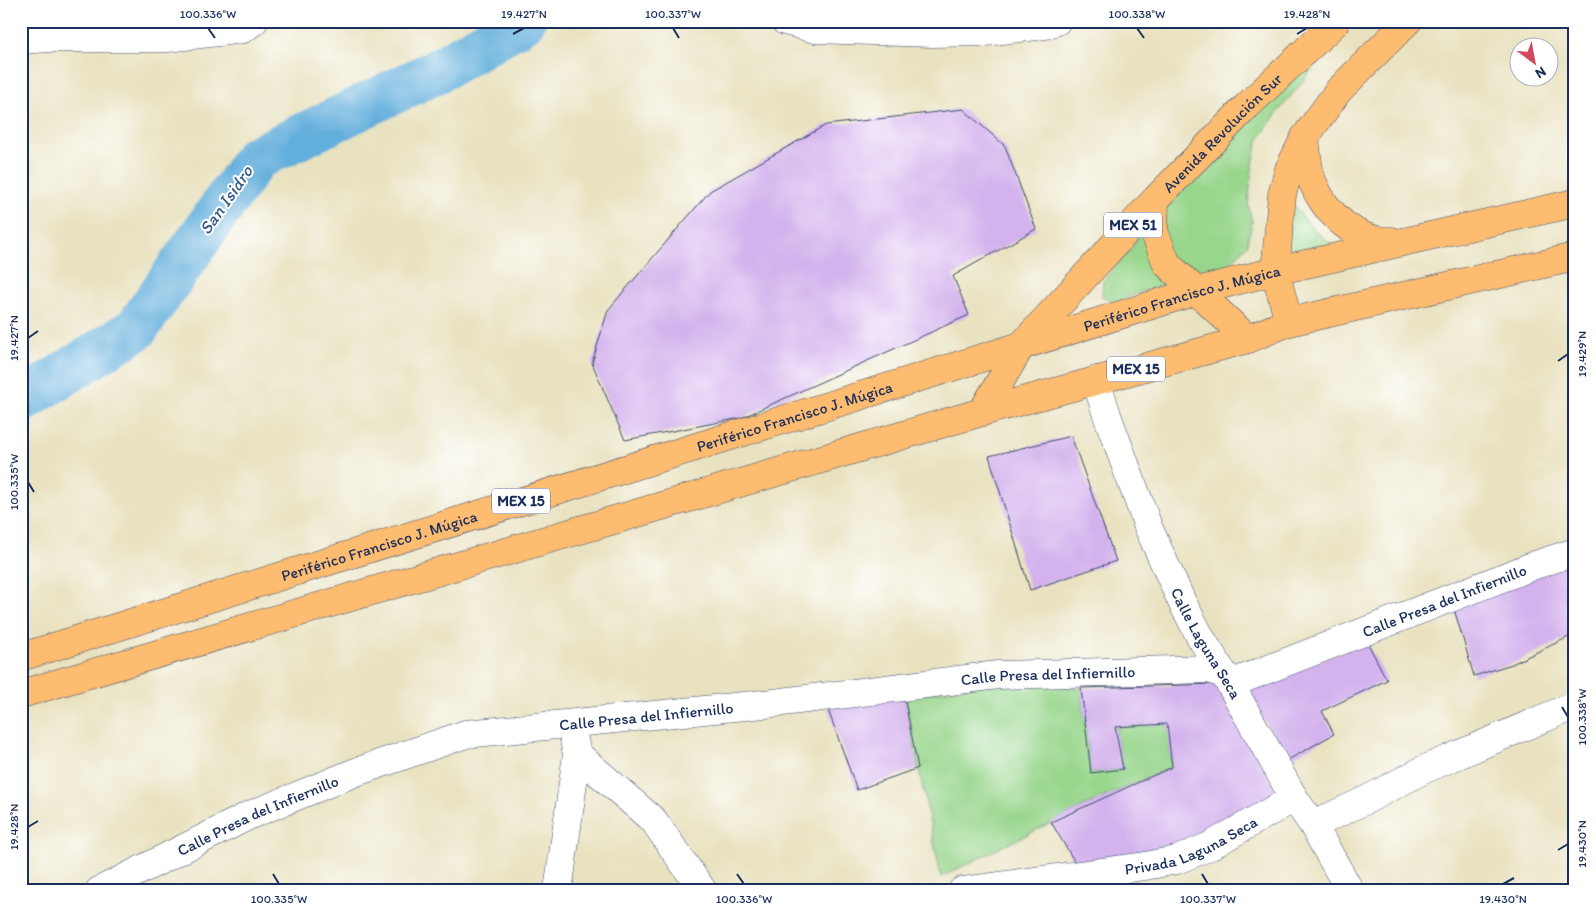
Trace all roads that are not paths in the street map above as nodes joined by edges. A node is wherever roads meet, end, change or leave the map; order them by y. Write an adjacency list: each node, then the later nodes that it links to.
1 (254, 21): 6 (street)
2 (785, 21): 3 (street)
3 (1057, 21)
4 (1337, 21): 9 (main road, Avenida Revolución Sur / MEX 51)
5 (1408, 21): 8 (main road)
6 (165, 30): 7 (street)
7 (22, 36)
8 (1305, 138): 11 (main road); 13 (main road)
9 (1156, 200): 14 (main road); 17 (main road, Avenida Revolución Sur / MEX 51)
10 (1575, 203): 11 (main road, Periférico Francisco J. Múgica / MEX 15)
11 (1418, 238): 13 (main road, Periférico Francisco J. Múgica / MEX 15)
12 (1575, 257): 15 (main road, MEX 15)
13 (1275, 271): 14 (main road, Periférico Francisco J. Múgica / MEX 15); 15 (main road)
14 (1197, 291): 16 (main road); 17 (main road, Periférico Francisco J. Múgica / MEX 15)
15 (1289, 322): 16 (main road, MEX 15)
16 (1248, 340): 18 (main road, MEX 15)
17 (1021, 346): 19 (main road, Avenida Revolución Sur / MEX 51); 21 (main road, Periférico Francisco J. Múgica / MEX 15)
18 (1096, 380): 19 (main road, MEX 15); 22 (street, Calle Laguna Seca)
19 (982, 412): 23 (main road, MEX 15)
20 (1575, 552): 22 (street, Calle Presa del Infiernillo)
21 (21, 656)
22 (1227, 679): 25 (street, Calle Presa del Infiernillo); 27 (street, Calle Laguna Seca)
23 (21, 694)
24 (1575, 705): 28 (street)
25 (570, 724): 26 (street); 29 (street, Calle Presa del Infiernillo)
26 (577, 754): 30 (street); 31 (street)
27 (1294, 798): 28 (street, Calle Laguna Seca); 32 (street, Privada Laguna Seca)
28 (1313, 825): 33 (street, Calle Laguna Seca)
29 (99, 891)
30 (558, 891)
31 (703, 891)
32 (962, 891)
33 (1350, 891)

